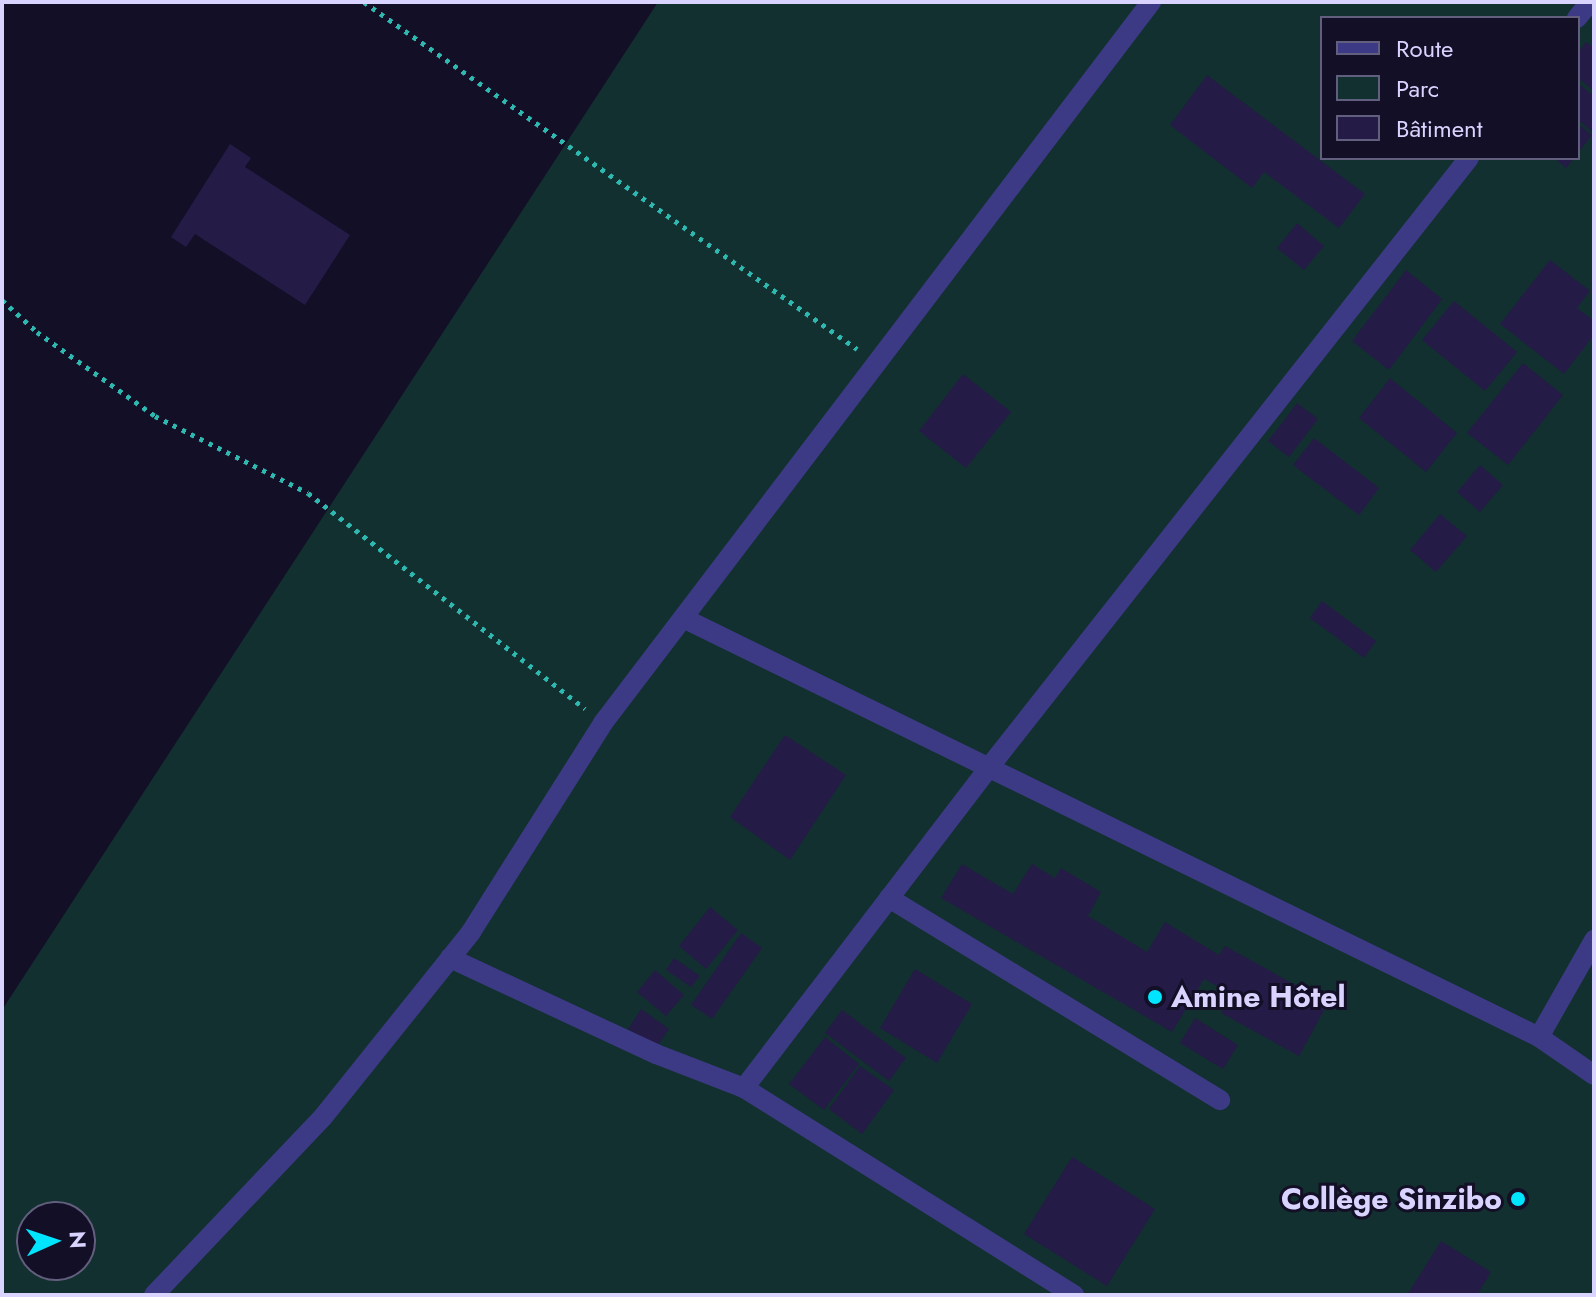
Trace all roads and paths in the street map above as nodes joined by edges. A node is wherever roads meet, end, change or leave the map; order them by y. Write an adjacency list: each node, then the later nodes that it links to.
1 (364, 2): 5 (path)
2 (1151, 2): 5 (street)
3 (1467, 160): 8 (street)
4 (2, 300): 7 (path)
5 (877, 363): 6 (street)
6 (683, 618): 7 (street); 8 (street)
7 (603, 723): 11 (street)
8 (987, 770): 9 (street); 12 (street)
9 (889, 898): 14 (street); 15 (street)
10 (1594, 940): 12 (street)
11 (450, 958): 14 (street); 16 (street)
12 (1539, 1037): 13 (street)
13 (1594, 1075)
14 (744, 1088): 17 (street)
15 (1220, 1100)
16 (154, 1295)
17 (1074, 1295)

